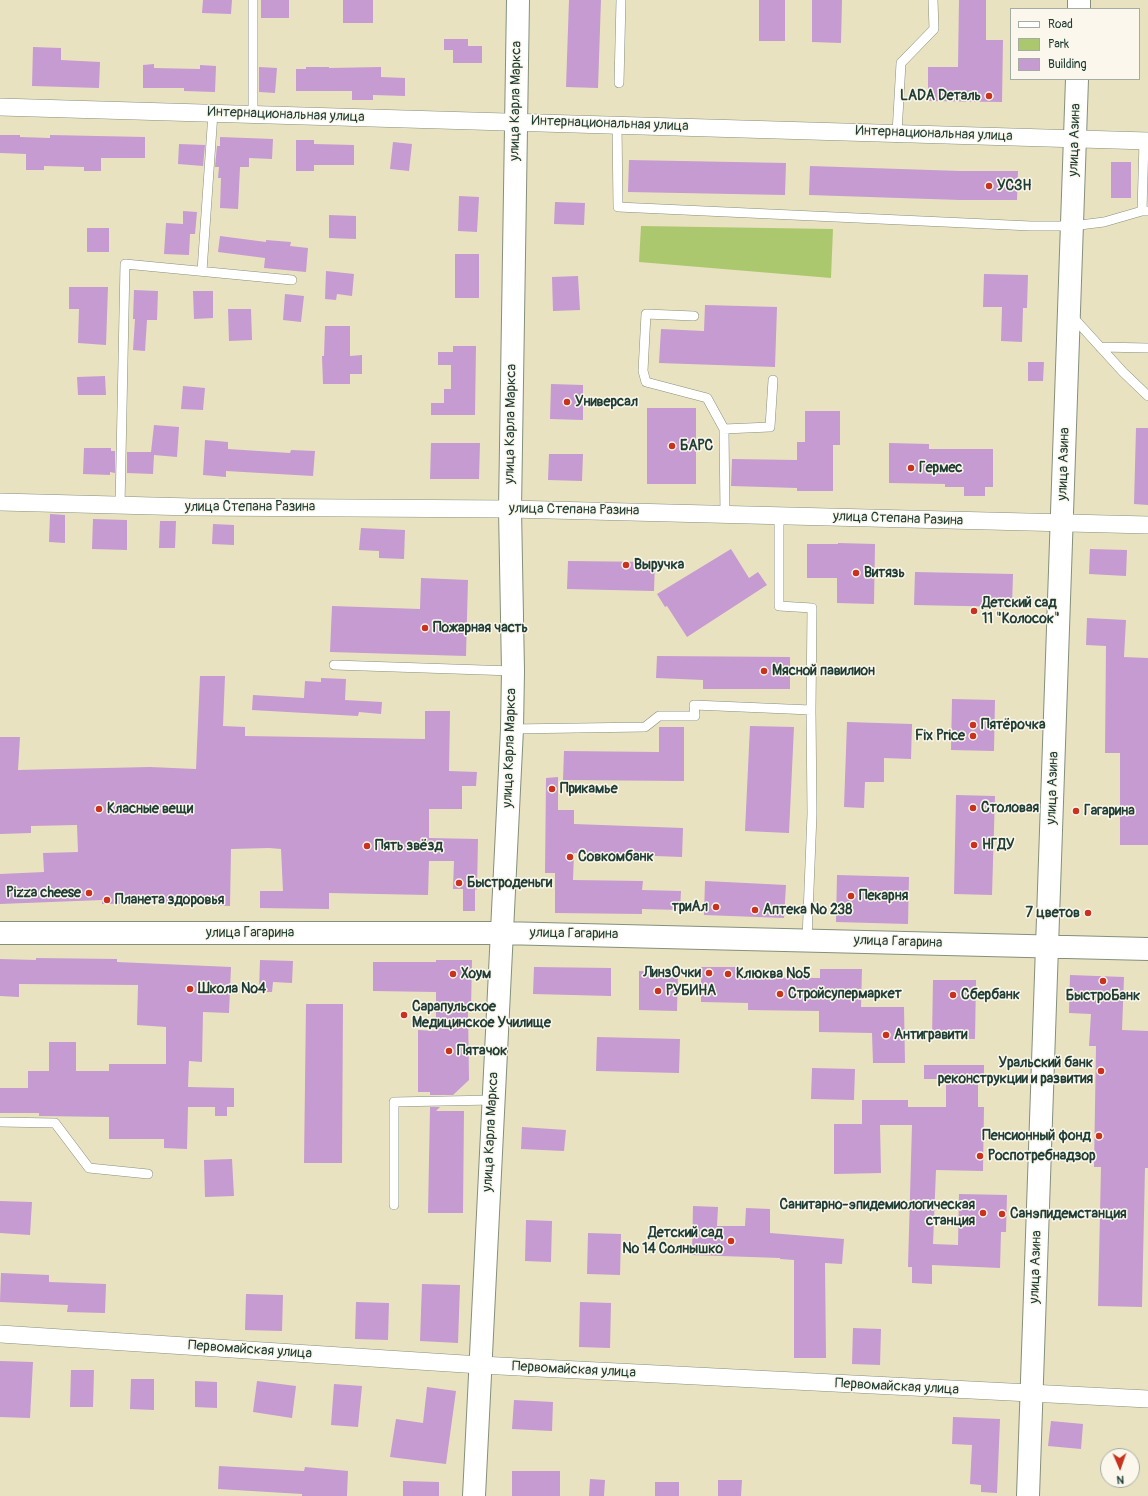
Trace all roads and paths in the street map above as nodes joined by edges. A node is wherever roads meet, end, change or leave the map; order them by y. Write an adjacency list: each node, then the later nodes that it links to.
1 (253, 0): 9 (lane)
2 (518, 0): 10 (main road, улица Карла Маркса)
3 (621, 0): 6 (lane)
4 (933, 0): 12 (lane)
5 (1077, 80): 13 (main road, улица Азина)
6 (619, 83)
7 (0, 107): 8 (street, Интернациональная улица)
8 (213, 113): 9 (street, Интернациональная улица); 17 (lane)
9 (253, 114): 10 (street, Интернациональная улица)
10 (515, 121): 11 (street, Интернациональная улица); 28 (main road, улица Карла Маркса)
11 (617, 124): 12 (street, Интернациональная улица); 16 (lane)
12 (897, 133): 13 (street, Интернациональная улица)
13 (1075, 138): 14 (street, Интернациональная улица); 16 (main road, улица Азина)
14 (1146, 141): 15 (lane)
15 (1145, 211): 16 (lane)
16 (1072, 226): 19 (main road, улица Азина)
17 (202, 271): 18 (lane); 27 (lane)
18 (292, 280)
19 (1069, 312): 21 (lane); 31 (main road, улица Азина)
20 (694, 316): 25 (lane)
21 (1100, 347): 22 (lane); 24 (lane)
22 (1148, 348)
23 (773, 380): 25 (lane)
24 (1148, 396)
25 (724, 430): 29 (lane)
26 (0, 502): 27 (street, улица Степана Разина)
27 (120, 506): 28 (street, улица Степана Разина)
28 (510, 509): 29 (street, улица Степана Разина); 34 (main road, улица Карла Маркса)
29 (725, 514): 30 (street, улица Степана Разина)
30 (779, 516): 31 (street, улица Степана Разина); 35 (lane)
31 (1062, 524): 32 (street, улица Степана Разина); 40 (main road, улица Азина)
32 (1148, 525)
33 (334, 665): 34 (lane)
34 (513, 671): 36 (main road, улица Карла Маркса)
35 (811, 710): 36 (lane); 39 (lane)
36 (512, 730): 38 (main road, улица Карла Маркса)
37 (0, 933): 38 (main road, улица Гагарина)
38 (501, 933): 39 (main road, улица Гагарина); 42 (main road, улица Карла Маркса)
39 (807, 939): 40 (main road, улица Гагарина)
40 (1047, 946): 41 (main road, улица Гагарина); 48 (main road, улица Азина)
41 (1148, 949)
42 (493, 1100): 45 (lane); 47 (main road, улица Карла Маркса)
43 (0, 1122): 44 (lane)
44 (148, 1174)
45 (394, 1205)
46 (0, 1334): 47 (street, Первомайская улица)
47 (480, 1365): 48 (street, Первомайская улица); 50 (main road, улица Карла Маркса)
48 (1032, 1394): 49 (street, Первомайская улица); 51 (main road, улица Азина)
49 (1148, 1399)
50 (474, 1496)
51 (1028, 1496)

